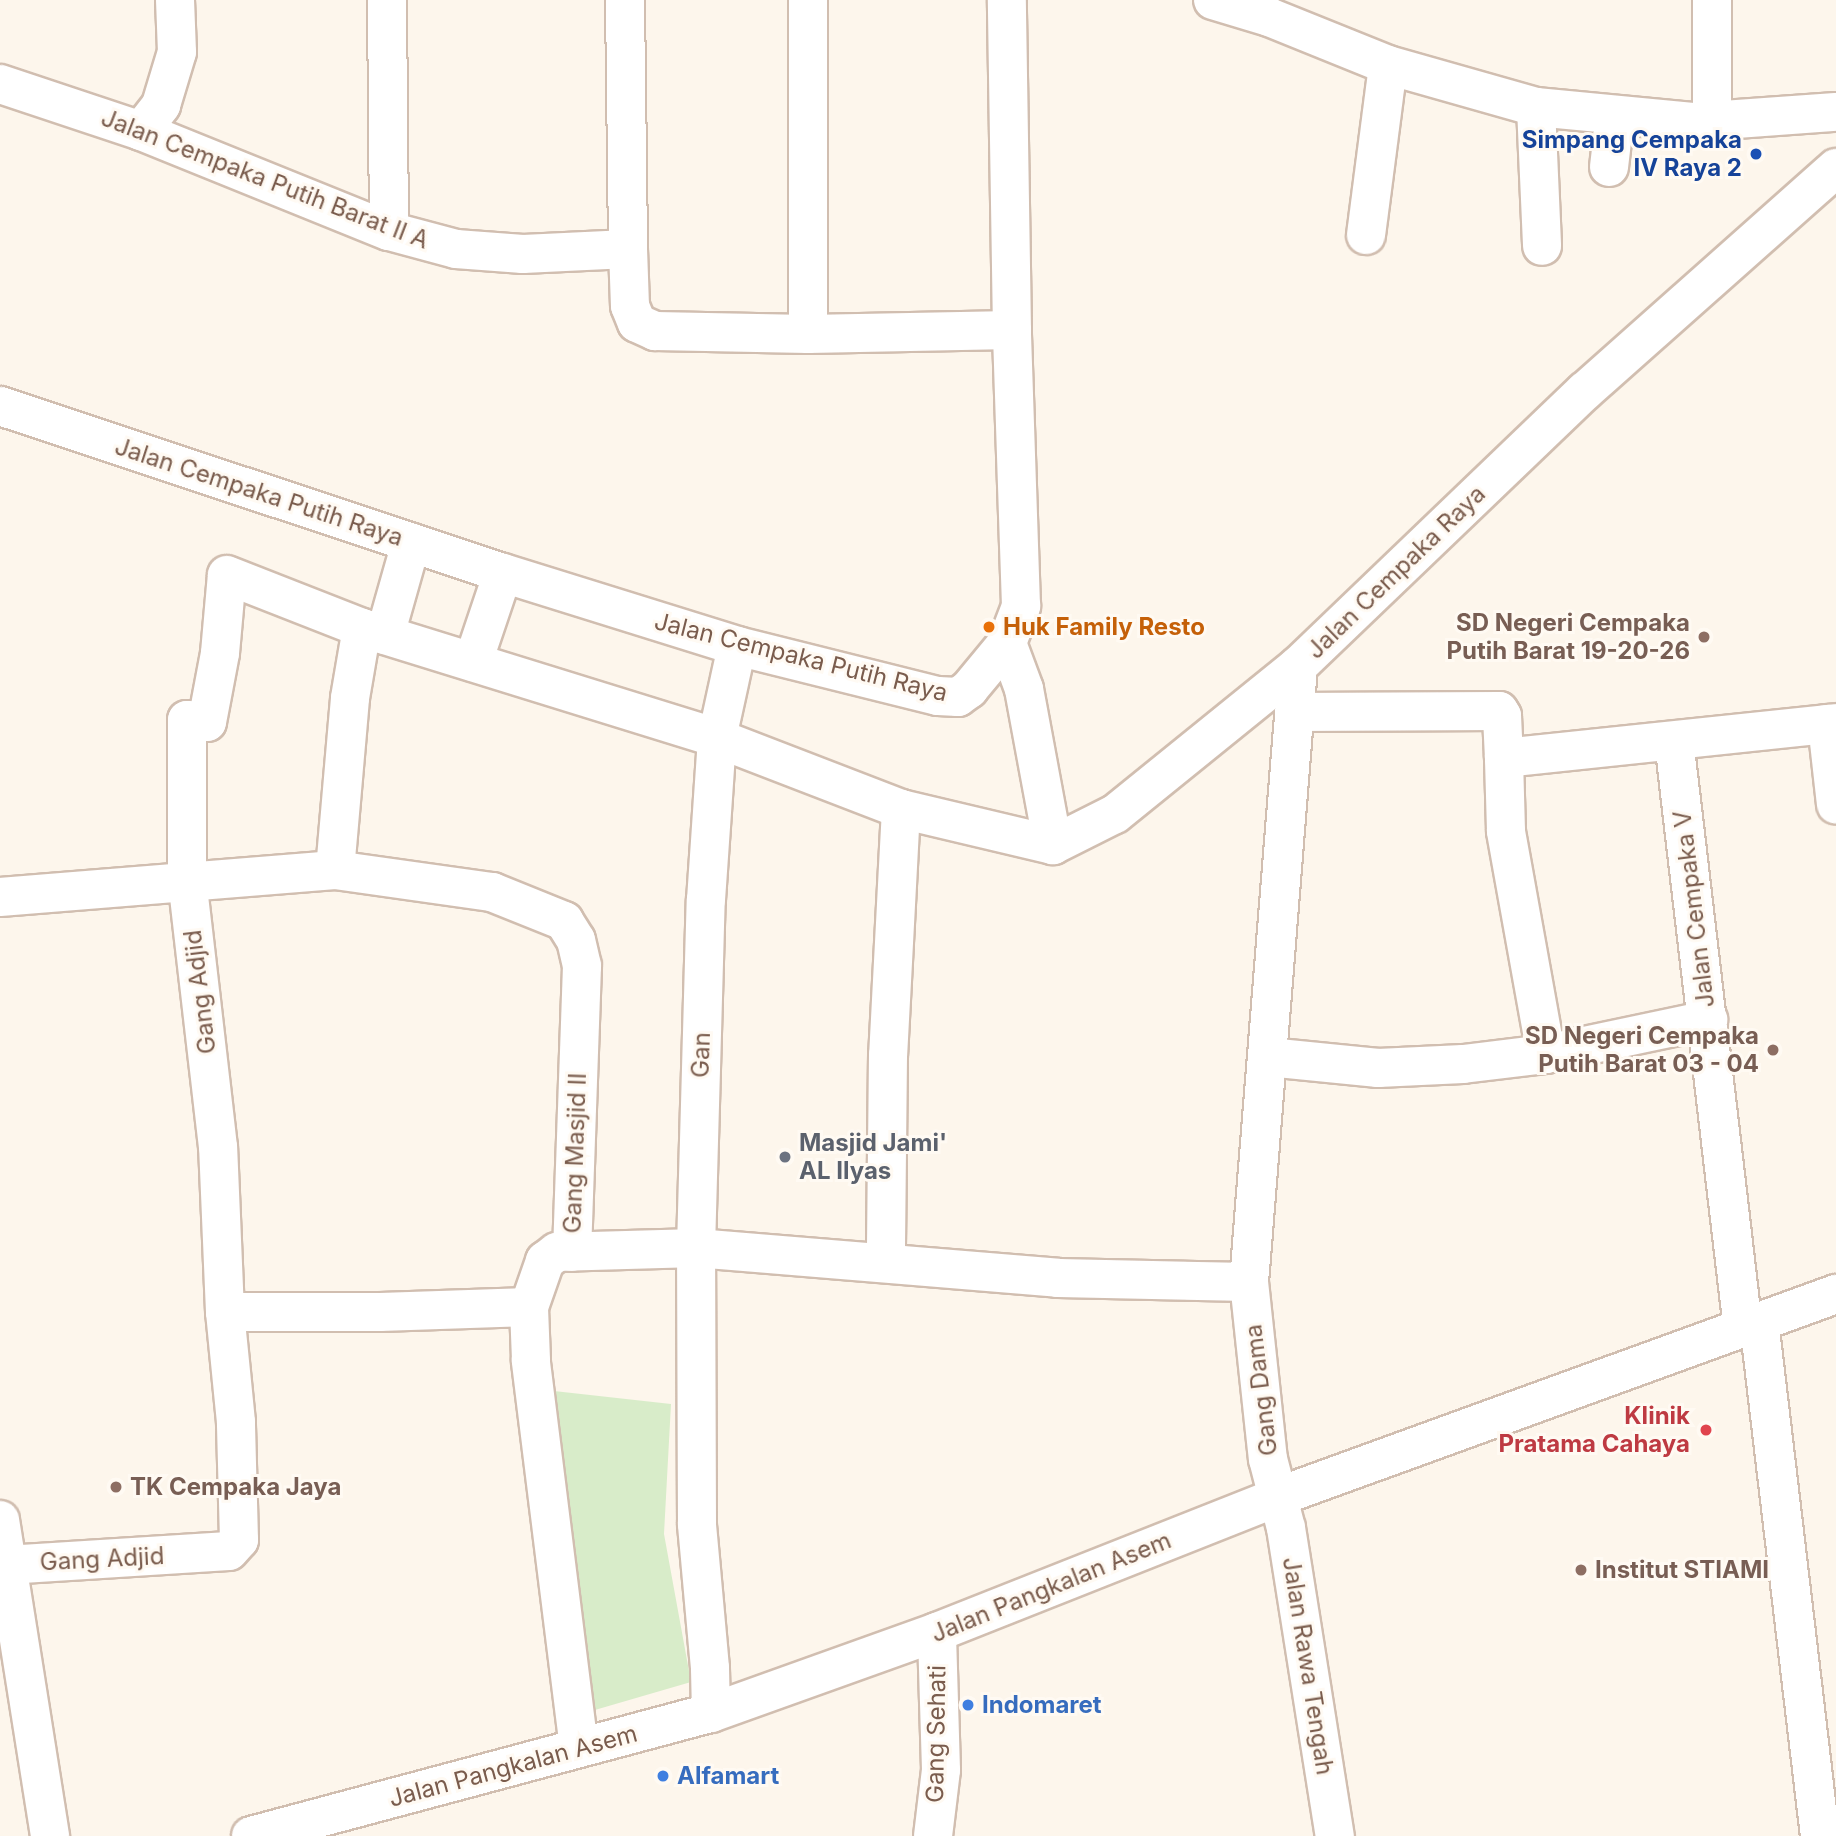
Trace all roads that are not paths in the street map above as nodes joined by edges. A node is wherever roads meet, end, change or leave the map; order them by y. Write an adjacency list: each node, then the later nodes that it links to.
1 (175, 0): 15 (street)
2 (387, 0): 18 (street)
3 (625, 0): 21 (street)
4 (808, 0): 23 (street)
5 (1007, 0): 22 (street, Jalan Cempaka Putih Raya)
6 (1213, 0): 8 (street)
7 (1712, 0): 14 (street)
8 (1271, 9): 9 (street)
9 (1388, 65): 11 (street); 19 (street)
10 (0, 84): 15 (street, Jalan Cempaka Putih Barat II A)
11 (1536, 107): 13 (street); 20 (street)
12 (1836, 111): 14 (street)
13 (1615, 115): 14 (street); 16 (street)
14 (1713, 122)
15 (141, 131): 18 (street, Jalan Cempaka Putih Barat II A)
16 (1609, 167)
17 (1836, 168): 31 (street, Jalan Cempaka Raya)
18 (389, 231): 21 (street, Jalan Cempaka Putih Barat II A)
19 (1366, 235)
20 (1542, 246)
21 (628, 249): 23 (street)
22 (1012, 330): 23 (street); 28 (street, Jalan Cempaka Putih Raya)
23 (808, 334)
24 (0, 406): 25 (street, Jalan Cempaka Putih Raya)
25 (411, 543): 26 (street, Jalan Cempaka Putih Raya); 27 (street)
26 (503, 573): 29 (street, Jalan Cempaka Putih Raya); 30 (street)
27 (374, 631): 30 (street); 40 (street); 41 (street, Gang Adjid)
28 (1007, 643): 29 (street, Jalan Cempaka Putih Raya); 39 (street)
29 (737, 646): 34 (street, Gan)
30 (473, 662): 34 (street)
31 (1298, 666): 32 (street, Gang Dama); 39 (street, Jalan Cempaka Raya)
32 (1294, 712): 36 (street); 45 (street, Gang Dama)
33 (1832, 724): 35 (street); 37 (street)
34 (717, 738): 38 (street); 46 (street, Gan)
35 (1674, 741): 36 (street); 43 (street, Jalan Cempaka V)
36 (1504, 758): 44 (street)
37 (1836, 804)
38 (901, 808): 39 (street); 48 (street)
39 (1053, 845)
40 (335, 870): 41 (street, Gang Masjid II); 47 (street, Gang Masjid II)
41 (187, 880): 42 (street, Gang Masjid II); 52 (street, Gang Adjid)
42 (0, 897)
43 (1708, 1020): 44 (street); 53 (street, Jalan Cempaka V)
44 (1546, 1054): 45 (street)
45 (1268, 1057): 49 (street, Gang Dama)
46 (696, 1248): 47 (street); 48 (street); 58 (street, Gan)
47 (572, 1252): 51 (street, Gang Masjid II)
48 (886, 1262): 49 (street)
49 (1249, 1282): 54 (street, Gang Dama)
50 (1836, 1294): 53 (street, Jalan Pangkalan Asem)
51 (529, 1307): 52 (street); 59 (street, Gang Masjid II)
52 (225, 1312): 56 (street, Gang Adjid)
53 (1751, 1325): 54 (street, Jalan Pangkalan Asem); 64 (street, Jalan Cempaka V)
54 (1280, 1496): 57 (street, Jalan Pangkalan Asem); 63 (street, Jalan Rawa Tengah)
55 (0, 1520): 56 (street)
56 (6, 1565): 60 (street, Gang Adjid)
57 (937, 1632): 58 (street, Jalan Pangkalan Asem); 62 (street, Gang Sehati)
58 (710, 1713): 59 (street, Jalan Pangkalan Asem)
59 (579, 1748): 61 (street, Jalan Pangkalan Asem)
60 (50, 1836)
61 (251, 1836)
62 (933, 1836)
63 (1335, 1836)
64 (1820, 1836)

